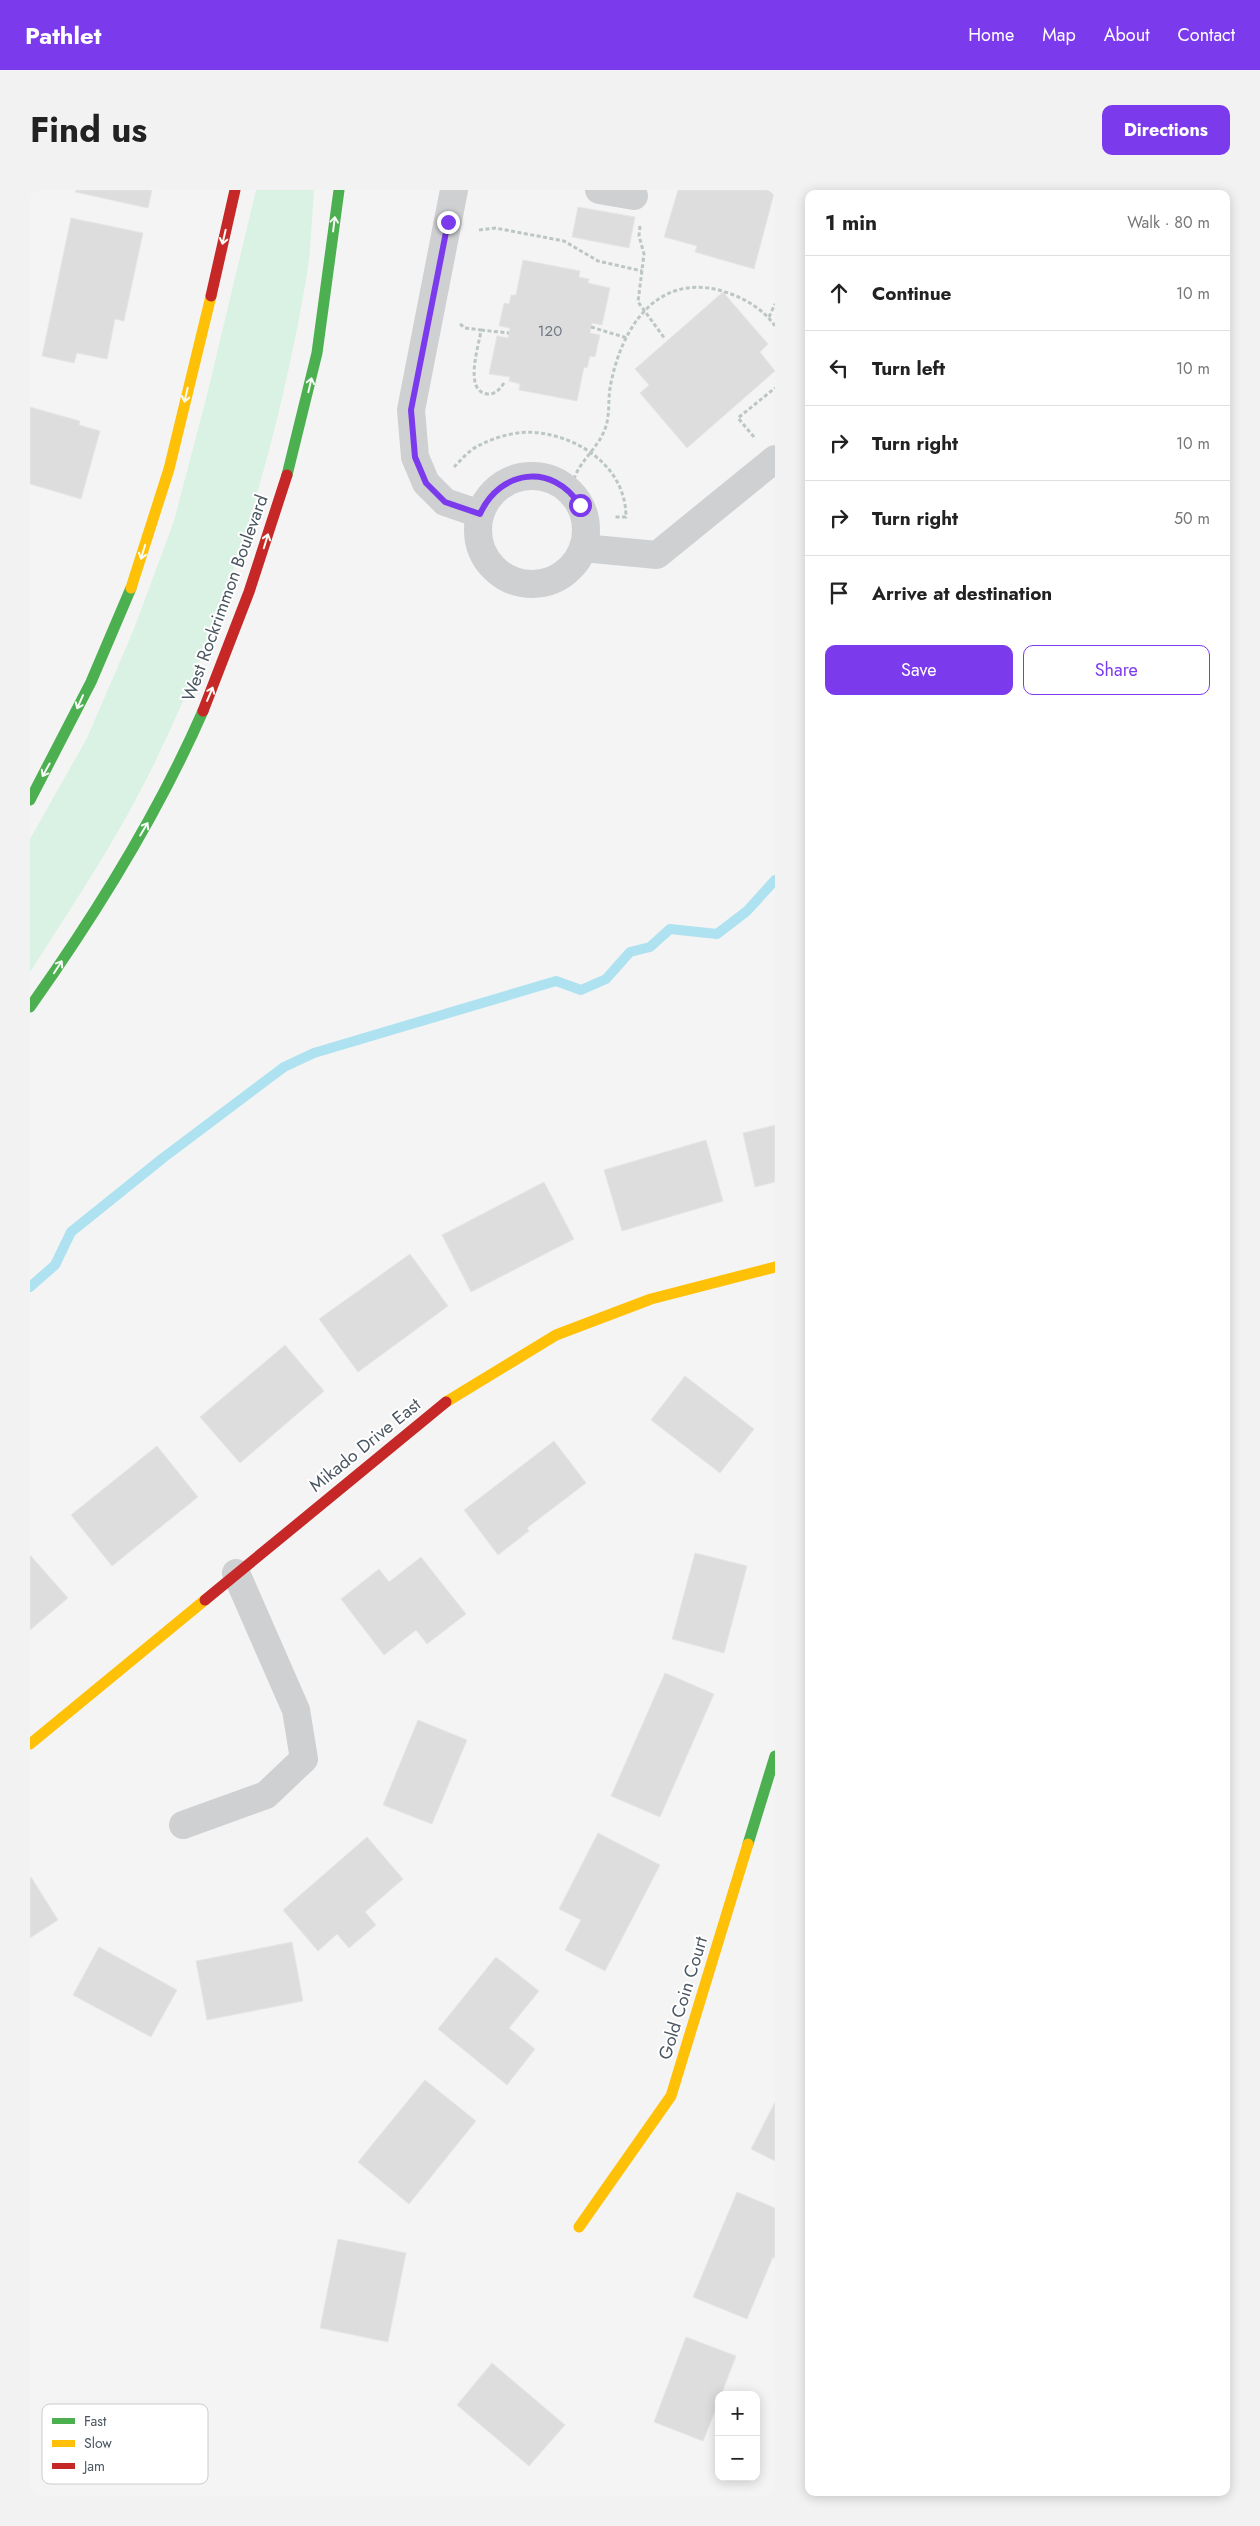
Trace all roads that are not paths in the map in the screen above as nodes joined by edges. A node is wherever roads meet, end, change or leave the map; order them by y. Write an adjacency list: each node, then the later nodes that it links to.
1 (236, 190): 9 (main road, one-way to 9)
2 (339, 190): 10 (main road, West Rockrimmon Boulevard, one-way to 2)
3 (454, 190): 7 (street)
4 (599, 190): 5 (street)
5 (637, 207)
6 (774, 460): 8 (street)
7 (480, 514): 8 (street); 8 (street)
8 (583, 548)
9 (30, 800)
10 (30, 1007)
11 (775, 1267): 12 (main road, Mikado Drive East)
12 (236, 1572): 13 (main road, Mikado Drive East); 15 (street)
13 (30, 1744)
14 (775, 1756): 16 (main road, Gold Coin Court)
15 (183, 1825)
16 (579, 2227)

